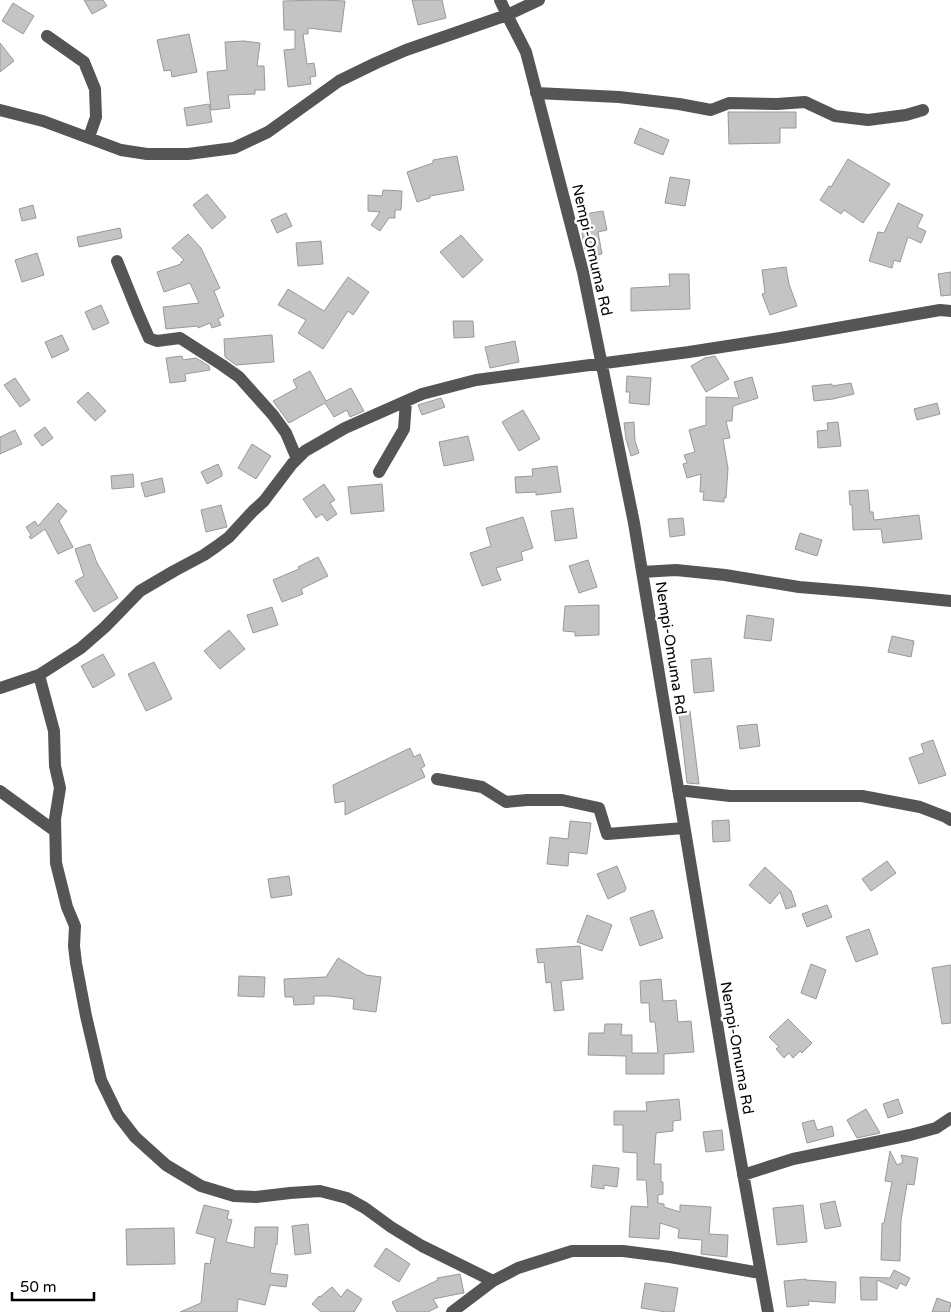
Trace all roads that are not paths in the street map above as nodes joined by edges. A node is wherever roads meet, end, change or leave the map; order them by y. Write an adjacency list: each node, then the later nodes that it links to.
1 (500, 0): 3 (street, Nempi-Omuma Rd)
2 (539, 0): 3 (street)
3 (507, 15): 5 (street, Nempi-Omuma Rd); 8 (street)
4 (47, 36): 8 (street)
5 (536, 93): 6 (street); 11 (street, Nempi-Omuma Rd)
6 (923, 110)
7 (1, 112): 8 (street)
8 (89, 137)
9 (117, 261): 13 (street)
10 (951, 311): 11 (street)
11 (601, 363): 12 (street); 15 (street, Nempi-Omuma Rd)
12 (406, 401): 13 (street); 14 (street)
13 (297, 459): 17 (street)
14 (379, 472)
15 (642, 572): 16 (street); 20 (street, Nempi-Omuma Rd)
16 (951, 602)
17 (39, 675): 18 (street); 24 (street)
18 (0, 688)
19 (437, 779): 23 (street)
20 (678, 790): 22 (street); 23 (street, Nempi-Omuma Rd)
21 (0, 791): 24 (street)
22 (951, 820)
23 (684, 828): 26 (street, Nempi-Omuma Rd)
24 (55, 831): 28 (street)
25 (951, 1118): 26 (street)
26 (743, 1175): 27 (street, Nempi-Omuma Rd)
27 (760, 1273): 28 (street); 30 (street, Nempi-Omuma Rd)
28 (493, 1281): 29 (street)
29 (452, 1312)
30 (768, 1312)

